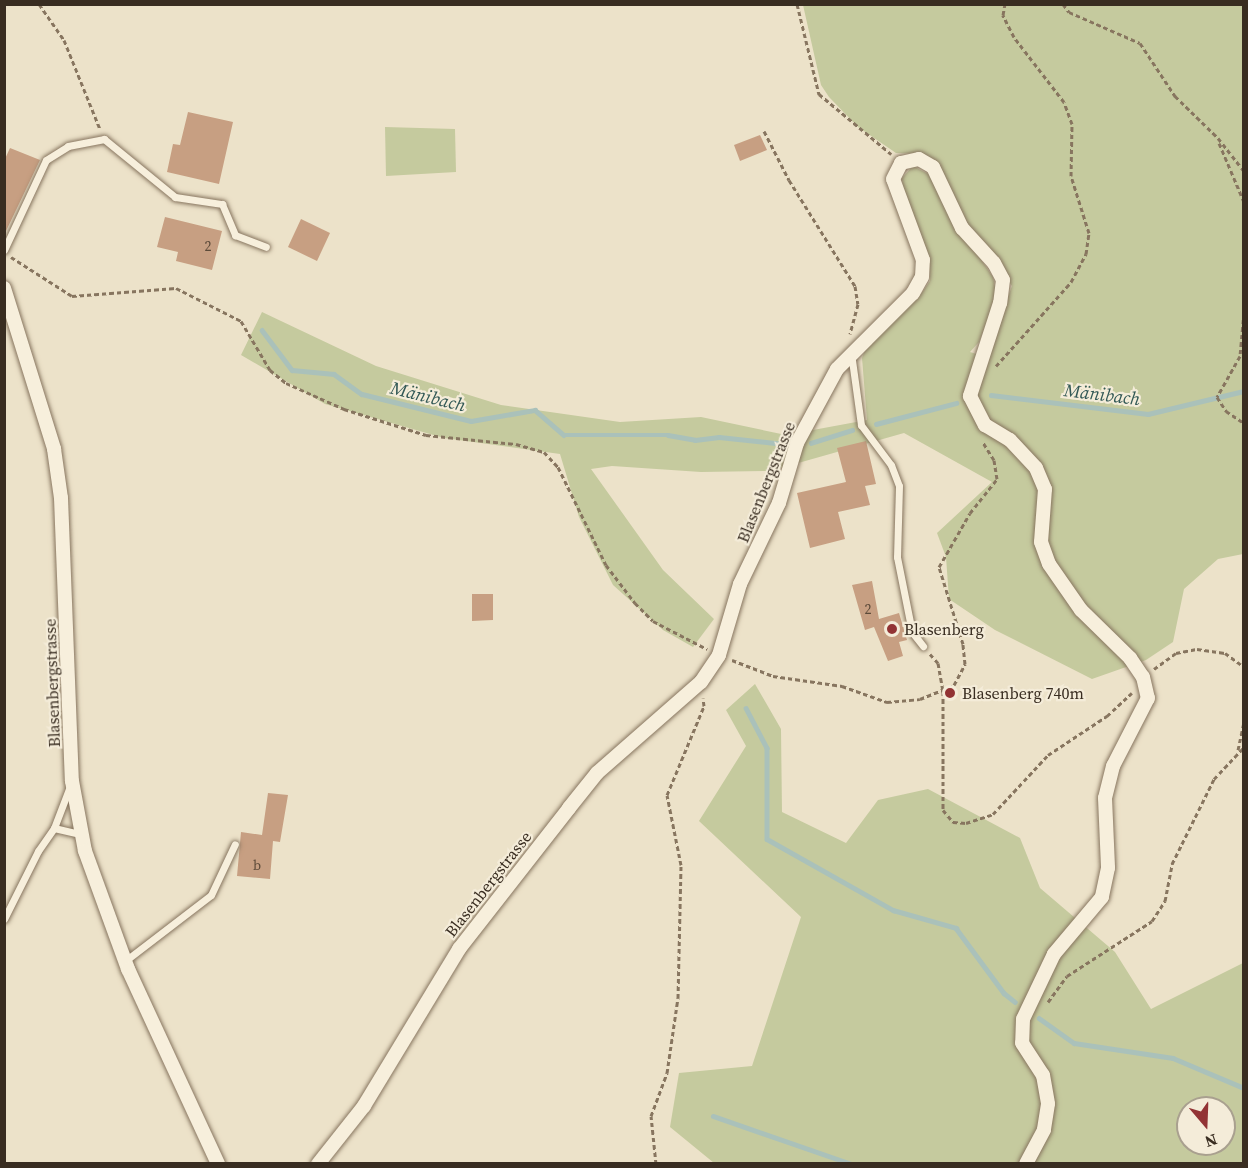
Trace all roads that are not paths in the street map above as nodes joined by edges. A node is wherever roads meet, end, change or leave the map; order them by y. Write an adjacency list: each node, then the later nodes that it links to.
1 (267, 247): 2 (lane)
2 (4, 252)
3 (4, 288): 6 (street, Blasenbergstrasse)
4 (851, 353): 5 (lane); 13 (street, Blasenbergstrasse); 14 (street, Blasenbergstrasse)
5 (923, 646)
6 (72, 781): 7 (lane); 8 (street, Blasenbergstrasse)
7 (54, 828): 8 (lane); 10 (lane)
8 (81, 834): 11 (street, Blasenbergstrasse)
9 (235, 844): 11 (lane)
10 (4, 919)
11 (124, 961): 12 (street, Blasenbergstrasse)
12 (218, 1164)
13 (318, 1164)
14 (1026, 1164)

